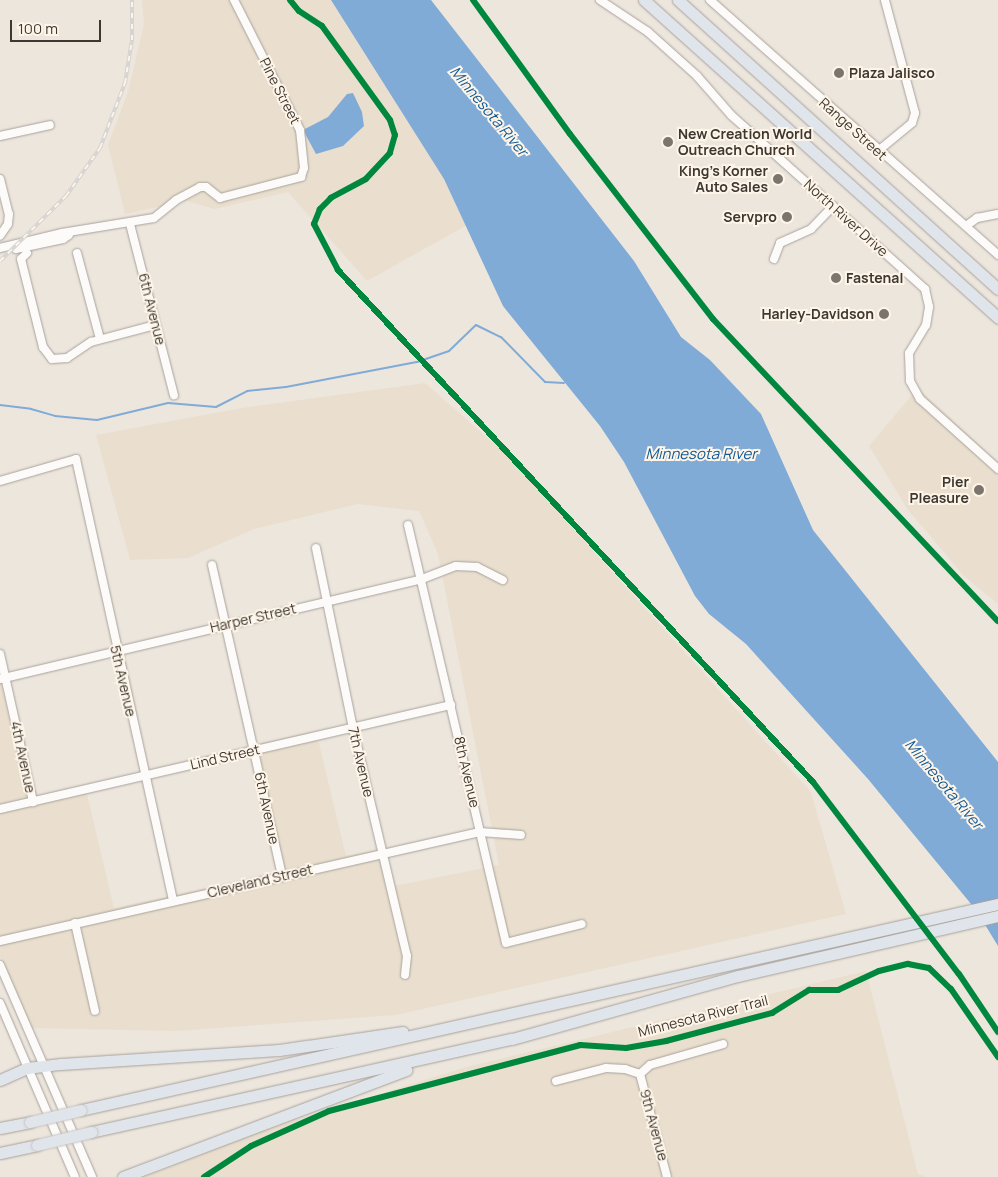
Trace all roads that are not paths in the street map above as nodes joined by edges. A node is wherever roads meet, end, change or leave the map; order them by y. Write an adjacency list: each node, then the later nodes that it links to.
1 (234, 0): 13 (street, Pine Street)
2 (600, 0): 11 (street, North River Drive)
3 (644, 0): 24 (highway)
4 (678, 0): 23 (highway)
5 (710, 0): 9 (street, Range Street)
6 (885, 0): 9 (street)
7 (50, 125): 8 (street)
8 (0, 136)
9 (878, 152): 14 (street, Range Street)
10 (0, 179): 16 (street)
11 (833, 206): 22 (street); 28 (street, North River Drive)
12 (998, 214): 14 (street)
13 (130, 224): 15 (street, Pine Street); 25 (street, 6th Avenue)
14 (966, 226): 21 (street, Range Street)
15 (69, 235): 17 (street, Pine Street); 20 (street, Pine Street)
16 (0, 236)
17 (0, 248)
18 (27, 253): 26 (street)
19 (77, 253): 26 (street)
20 (0, 254)
21 (998, 255)
22 (774, 259)
23 (998, 289)
24 (998, 318)
25 (155, 325): 26 (street); 27 (street, 6th Avenue)
26 (100, 340)
27 (174, 395)
28 (998, 468)
29 (0, 482): 37 (street, 5th Avenue)
30 (408, 525): 33 (street, 8th Avenue)
31 (316, 548): 35 (street, 7th Avenue)
32 (212, 565): 36 (street, 6th Avenue)
33 (422, 579): 34 (street, Harper Street); 35 (street, Harper Street); 40 (street, 8th Avenue)
34 (503, 580)
35 (327, 602): 36 (street, Harper Street); 41 (street, 7th Avenue)
36 (227, 623): 37 (street, Harper Street); 42 (street, 6th Avenue)
37 (117, 653): 39 (street, Harper Street); 43 (street, 5th Avenue)
38 (0, 654): 39 (street, 4th Avenue)
39 (3, 679): 44 (street, 4th Avenue)
40 (451, 705): 41 (street, Lind Street); 46 (street, 8th Avenue)
41 (353, 728): 42 (street, Lind Street); 48 (street, 7th Avenue)
42 (254, 750): 43 (street, Lind Street); 49 (street, 6th Avenue)
43 (145, 776): 44 (street, Lind Street); 50 (street, 5th Avenue)
44 (33, 802): 45 (street, Lind Street)
45 (0, 810)
46 (480, 832): 47 (street, Cleveland Street); 48 (street, Cleveland Street); 54 (street, 8th Avenue)
47 (521, 835)
48 (383, 853): 49 (street, Cleveland Street); 57 (street, 7th Avenue)
49 (282, 875): 50 (street, Cleveland Street)
50 (173, 902): 53 (street, Cleveland Street)
51 (998, 904): 60 (highway)
52 (998, 916): 61 (highway)
53 (75, 923): 55 (street, Cleveland Street); 59 (street)
54 (582, 924)
55 (0, 942)
56 (0, 965): 63 (street)
57 (405, 975)
58 (0, 1003): 64 (street)
59 (95, 1011)
60 (462, 1026): 63 (highway); 68 (highway, bridge)
61 (512, 1039): 69 (highway, bridge); 72 (highway)
62 (723, 1044): 65 (street)
63 (44, 1066): 64 (highway); 71 (street)
64 (27, 1068): 66 (highway); 70 (street)
65 (640, 1074): 67 (street); 73 (street, 9th Avenue)
66 (0, 1080)
67 (556, 1081)
68 (0, 1128)
69 (0, 1153)
70 (75, 1177)
71 (92, 1177)
72 (123, 1177)
73 (667, 1177)

